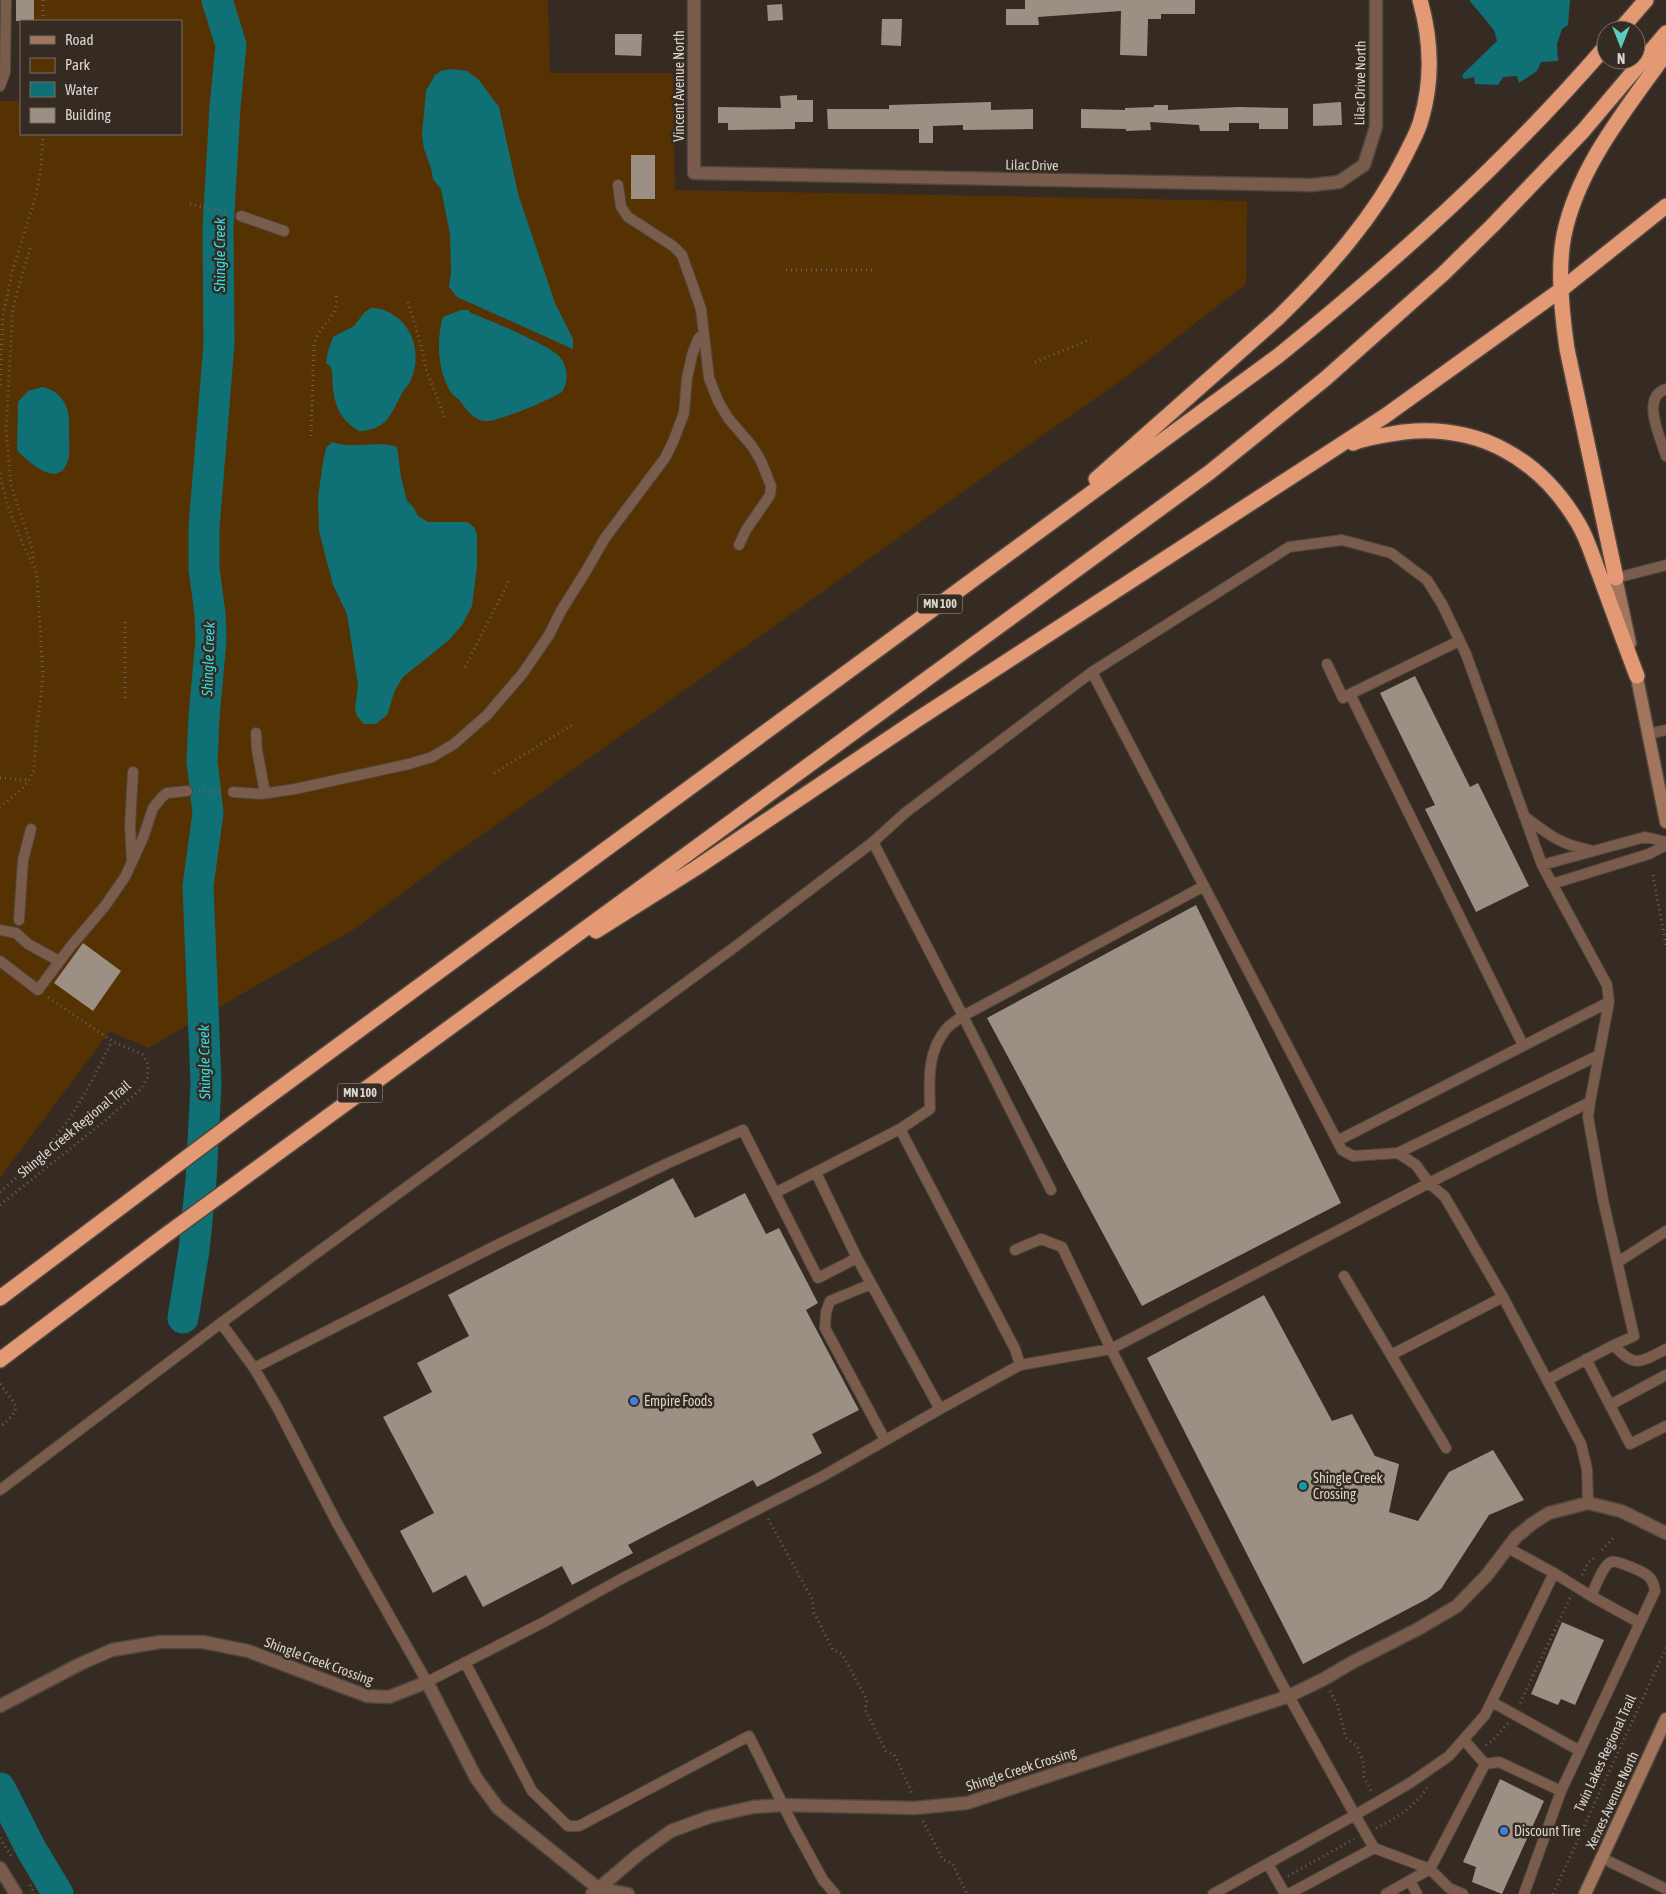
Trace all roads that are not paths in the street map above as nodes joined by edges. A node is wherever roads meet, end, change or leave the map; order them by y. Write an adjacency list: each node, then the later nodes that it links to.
1 (6, 0): 10 (lane)
2 (694, 0): 12 (street, Vincent Avenue North)
3 (1376, 0): 11 (street, Lilac Drive North)
4 (1420, 0): 22 (highway)
5 (1646, 0): 6 (highway)
6 (1629, 20)
7 (1666, 34): 53 (highway, MN 100)
8 (1666, 53): 17 (highway)
9 (1596, 58): 22 (highway, MN 100)
10 (0, 86)
11 (1364, 165): 12 (street, Lilac Drive)
12 (694, 173)
13 (618, 185): 18 (lane)
14 (1666, 206): 17 (highway)
15 (241, 216): 16 (lane)
16 (284, 231)
17 (1562, 289): 20 (highway); 25 (highway)
18 (704, 333): 23 (lane); 37 (lane)
19 (1666, 389): 21 (lane)
20 (1328, 452): 29 (highway); 53 (highway)
21 (1666, 456)
22 (1024, 542): 72 (highway, MN 100)
23 (739, 544)
24 (1666, 565): 25 (lane)
25 (1616, 578): 29 (street)
26 (1459, 641): 28 (lane); 30 (lane); 38 (lane)
27 (1327, 664): 30 (lane)
28 (1092, 672): 41 (lane); 47 (lane)
29 (1637, 676): 33 (street)
30 (1350, 694): 55 (lane)
31 (1666, 730): 33 (lane)
32 (256, 733): 37 (lane)
33 (1648, 734): 39 (street)
34 (134, 772): 44 (lane)
35 (187, 790): 44 (lane)
36 (233, 792): 37 (lane)
37 (265, 793)
38 (1524, 816): 43 (lane); 45 (lane)
39 (1666, 822)
40 (31, 829): 48 (lane)
41 (873, 842): 54 (lane); 73 (lane)
42 (1666, 843): 43 (lane); 46 (lane)
43 (1593, 851): 45 (lane)
44 (132, 862): 51 (lane)
45 (1542, 865): 46 (lane)
46 (1552, 884): 52 (lane)
47 (1204, 886): 54 (lane); 59 (lane)
48 (19, 920)
49 (0, 930): 51 (lane)
50 (0, 961): 51 (lane)
51 (60, 961)
52 (1609, 1002): 55 (lane); 56 (lane)
53 (481, 1004): 79 (highway, MN 100)
54 (962, 1016): 58 (lane); 63 (lane)
55 (1523, 1045): 59 (lane)
56 (1599, 1055): 57 (lane); 60 (lane)
57 (1590, 1102): 62 (lane); 68 (lane)
58 (900, 1129): 61 (lane); 80 (lane)
59 (1337, 1141): 60 (lane)
60 (1398, 1153): 62 (lane)
61 (816, 1173): 64 (lane); 67 (lane)
62 (1429, 1183): 71 (lane); 76 (lane)
63 (1051, 1190)
64 (775, 1193): 67 (lane); 81 (lane)
65 (1666, 1231): 68 (lane)
66 (1015, 1250): 76 (lane)
67 (858, 1258): 70 (lane)
68 (1618, 1262): 74 (lane)
69 (1344, 1276): 77 (lane)
70 (872, 1284): 85 (lane); 87 (lane)
71 (1503, 1297): 77 (lane); 83 (lane)
72 (0, 1298)
73 (222, 1323): 81 (lane); 89 (lane)
74 (1614, 1345): 75 (lane); 78 (lane)
75 (1666, 1349)
76 (1111, 1350): 80 (lane); 98 (lane)
77 (1391, 1355): 88 (lane)
78 (1586, 1359): 83 (lane); 84 (lane)
79 (0, 1360)
80 (1020, 1366): 85 (lane)
81 (254, 1368): 97 (lane)
82 (1666, 1375): 84 (lane)
83 (1547, 1380): 90 (lane)
84 (1610, 1405): 86 (lane)
85 (940, 1409): 87 (lane)
86 (1666, 1426)
87 (885, 1440): 96 (lane)
88 (1446, 1448)
89 (0, 1490)
90 (1588, 1503): 91 (street, Shingle Creek Crossing); 92 (street, Shingle Creek Crossing)
91 (1666, 1533)
92 (1508, 1548): 93 (lane); 98 (street, Shingle Creek Crossing)
93 (1554, 1573): 94 (lane); 99 (lane)
94 (1591, 1596): 95 (lane); 95 (lane)
95 (1640, 1623): 103 (lane)
96 (465, 1662): 97 (lane); 106 (lane)
97 (427, 1682): 100 (street, Shingle Creek Crossing); 115 (street)
98 (1289, 1696): 106 (street, Shingle Creek Crossing); 107 (lane)
99 (1492, 1702): 102 (lane); 103 (lane)
100 (0, 1706)
101 (1666, 1719): 109 (street, Xerxes Avenue North)
102 (1464, 1740): 104 (lane); 107 (lane)
103 (1580, 1750): 105 (lane)
104 (1485, 1764): 105 (lane); 112 (lane)
105 (1561, 1791): 124 (lane)
106 (783, 1805): 115 (street, Shingle Creek Crossing); 118 (lane)
107 (1355, 1816): 108 (lane); 110 (lane)
108 (1374, 1848): 112 (lane); 120 (lane)
109 (1602, 1858): 114 (lane); 125 (street, Xerxes Avenue North)
110 (1268, 1864): 119 (lane); 120 (lane)
111 (0, 1868): 116 (street)
112 (1430, 1869): 113 (lane); 123 (lane)
113 (1410, 1881): 121 (lane); 122 (lane)
114 (1666, 1889)
115 (598, 1892): 117 (street)
116 (16, 1894)
117 (628, 1894)
118 (835, 1894)
119 (1214, 1894)
120 (1287, 1894)
121 (1386, 1894)
122 (1417, 1894)
123 (1463, 1894)
124 (1524, 1894)
125 (1585, 1894)

